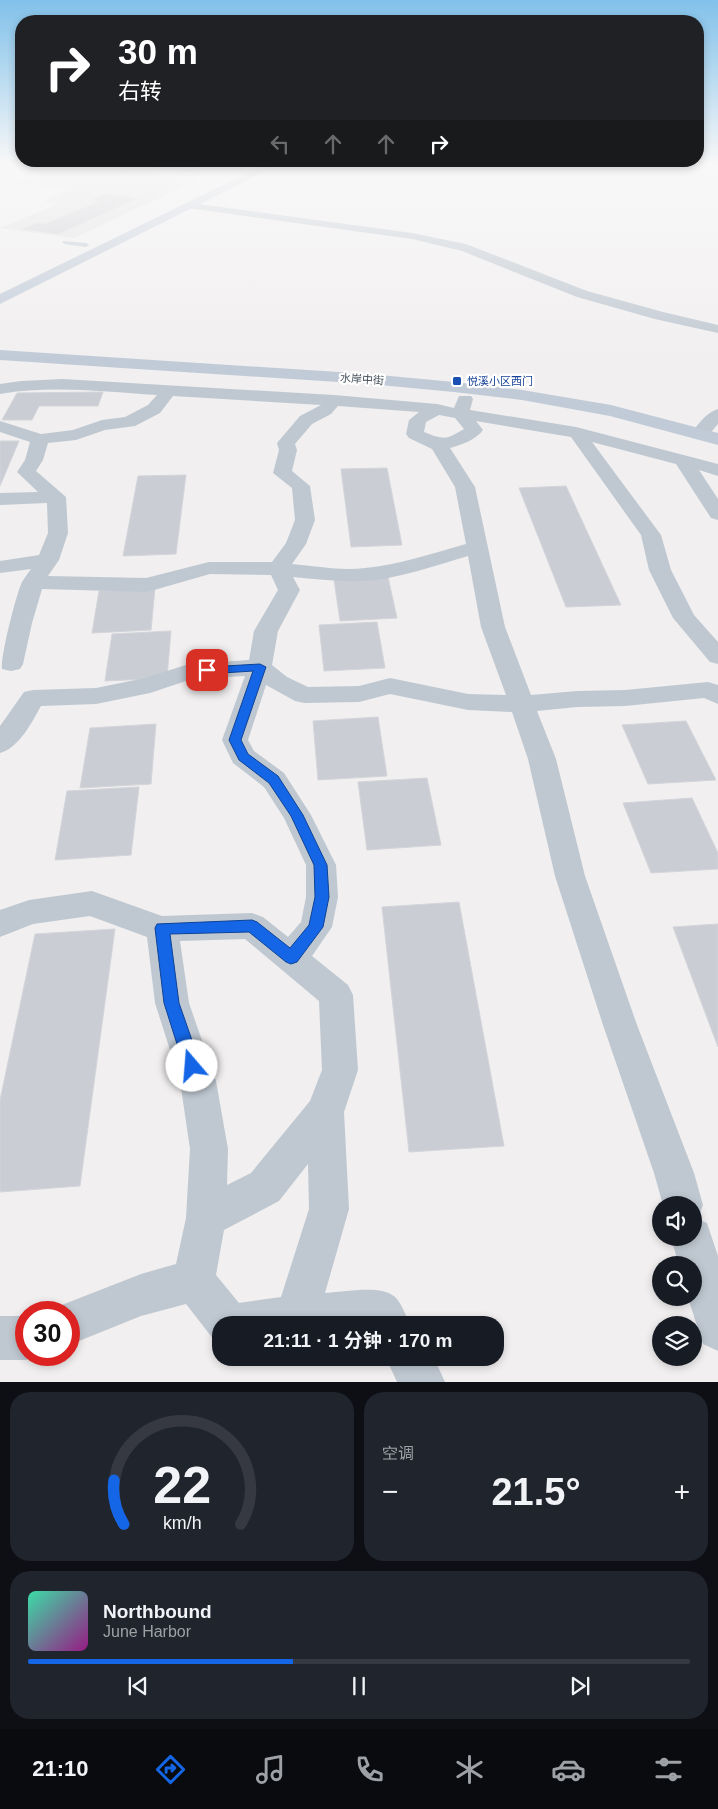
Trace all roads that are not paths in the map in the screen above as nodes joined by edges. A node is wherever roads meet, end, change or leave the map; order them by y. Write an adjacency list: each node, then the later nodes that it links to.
1 (120, 228): 5 (street)
2 (146, 228): 7 (street)
3 (357, 228): 8 (street)
4 (64, 242): 5 (lane)
5 (86, 245): 6 (street)
6 (0, 286)
7 (0, 300)
8 (718, 329)
9 (0, 355): 18 (street, 水岸中街)
10 (0, 369): 14 (street, 水岸中街)
11 (0, 389): 12 (street)
12 (169, 391): 13 (street); 19 (street)
13 (334, 400): 14 (street); 31 (street)
14 (454, 407): 17 (street); 21 (street); 21 (street); 22 (street, 水岸中街)
15 (718, 414): 18 (street)
16 (0, 426): 19 (street)
17 (576, 432): 23 (street); 33 (street)
18 (700, 434): 20 (street, 水岸中街)
19 (40, 439): 25 (street)
20 (718, 439)
21 (439, 445): 28 (street)
22 (718, 451)
23 (682, 459): 24 (street); 27 (street)
24 (718, 470)
25 (56, 497): 26 (street); 29 (street)
26 (0, 499)
27 (718, 514)
28 (477, 547): 31 (street); 38 (street)
29 (48, 560): 30 (street); 32 (street)
30 (0, 567)
31 (278, 569): 32 (street); 35 (street)
32 (33, 582): 34 (street)
33 (718, 657)
34 (6, 664): 37 (street)
35 (260, 667): 37 (street); 38 (street); 42 (street)
36 (715, 686): 38 (street)
37 (33, 698): 39 (street)
38 (522, 704): 44 (street)
39 (0, 744)
40 (0, 924): 41 (street)
41 (162, 928): 42 (street); 45 (street)
42 (291, 957): 43 (street)
43 (325, 1112): 45 (street); 49 (street)
44 (680, 1196)
45 (206, 1218): 47 (street)
46 (694, 1246): 53 (street)
47 (194, 1281): 48 (street); 52 (street)
48 (222, 1316)
49 (296, 1316)
50 (310, 1316): 51 (street)
51 (383, 1316)
52 (80, 1319)
53 (718, 1329)
54 (0, 1338): 55 (street)
55 (15, 1338)
56 (413, 1366): 57 (street)
57 (423, 1382)

